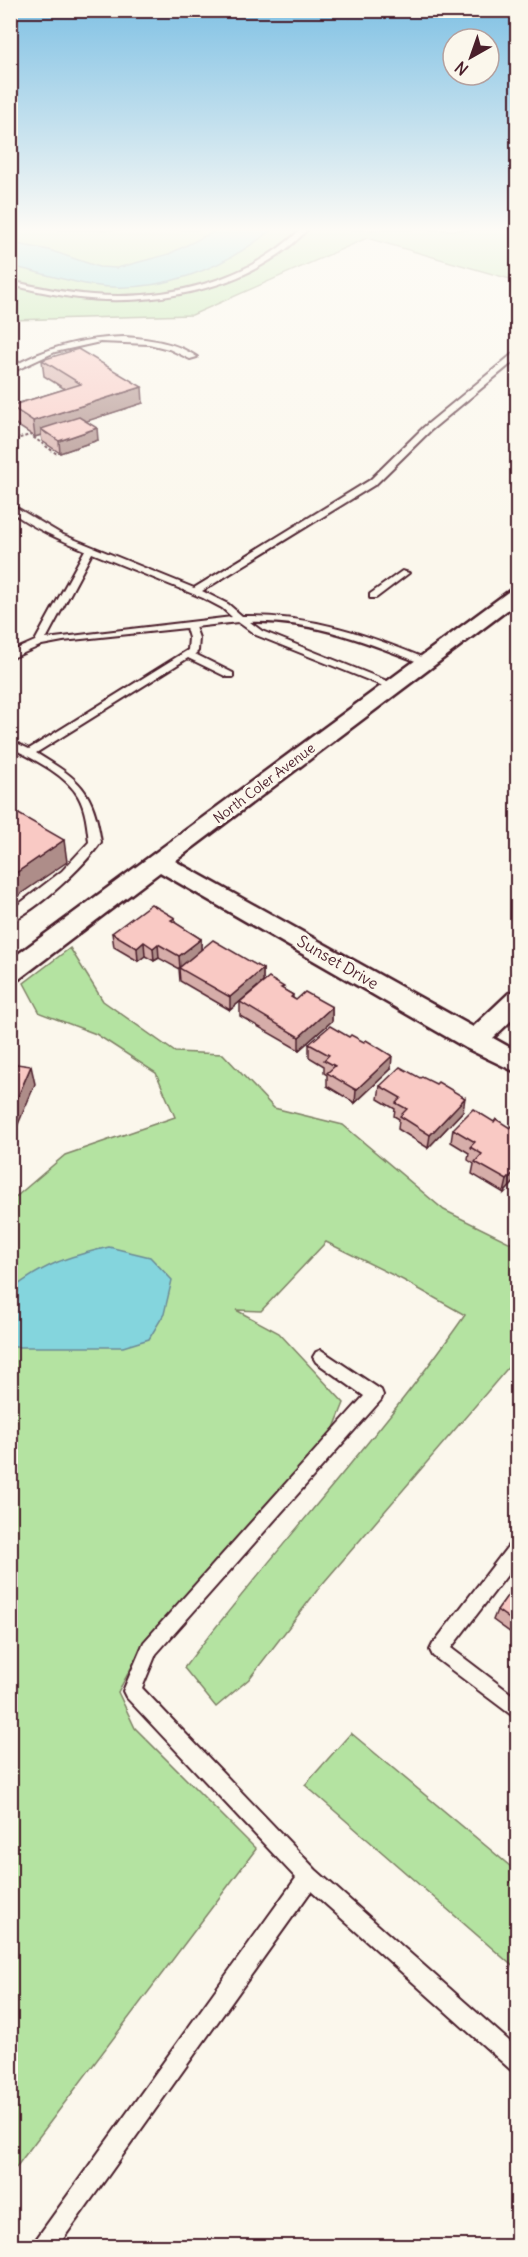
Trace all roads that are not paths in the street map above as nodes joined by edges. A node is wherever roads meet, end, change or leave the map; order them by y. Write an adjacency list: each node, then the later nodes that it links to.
1 (518, 354): 7 (lane)
2 (194, 357): 3 (lane)
3 (10, 371)
4 (10, 506): 5 (lane)
5 (90, 549): 7 (lane); 12 (lane)
6 (405, 573): 9 (lane)
7 (196, 591): 10 (lane)
8 (518, 593): 15 (street, North Coler Avenue)
9 (373, 596)
10 (240, 619): 11 (lane); 15 (lane); 17 (lane)
11 (190, 626): 12 (lane); 13 (lane)
12 (39, 643): 14 (lane)
13 (187, 654): 16 (lane); 19 (lane)
14 (10, 656)
15 (426, 662): 17 (street, North Coler Avenue)
16 (230, 675)
17 (393, 687): 20 (street, North Coler Avenue)
18 (10, 743): 19 (lane)
19 (29, 753): 21 (lane)
20 (159, 862): 22 (street, North Coler Avenue); 24 (street, Sunset Drive)
21 (10, 917)
22 (10, 973)
23 (518, 999): 24 (street)
24 (475, 1041): 25 (street, Sunset Drive)
25 (518, 1064)
26 (321, 1357): 29 (lane)
27 (518, 1547): 28 (lane)
28 (518, 1711)
29 (309, 1877): 30 (lane); 31 (lane)
30 (518, 2063)
31 (45, 2247)

